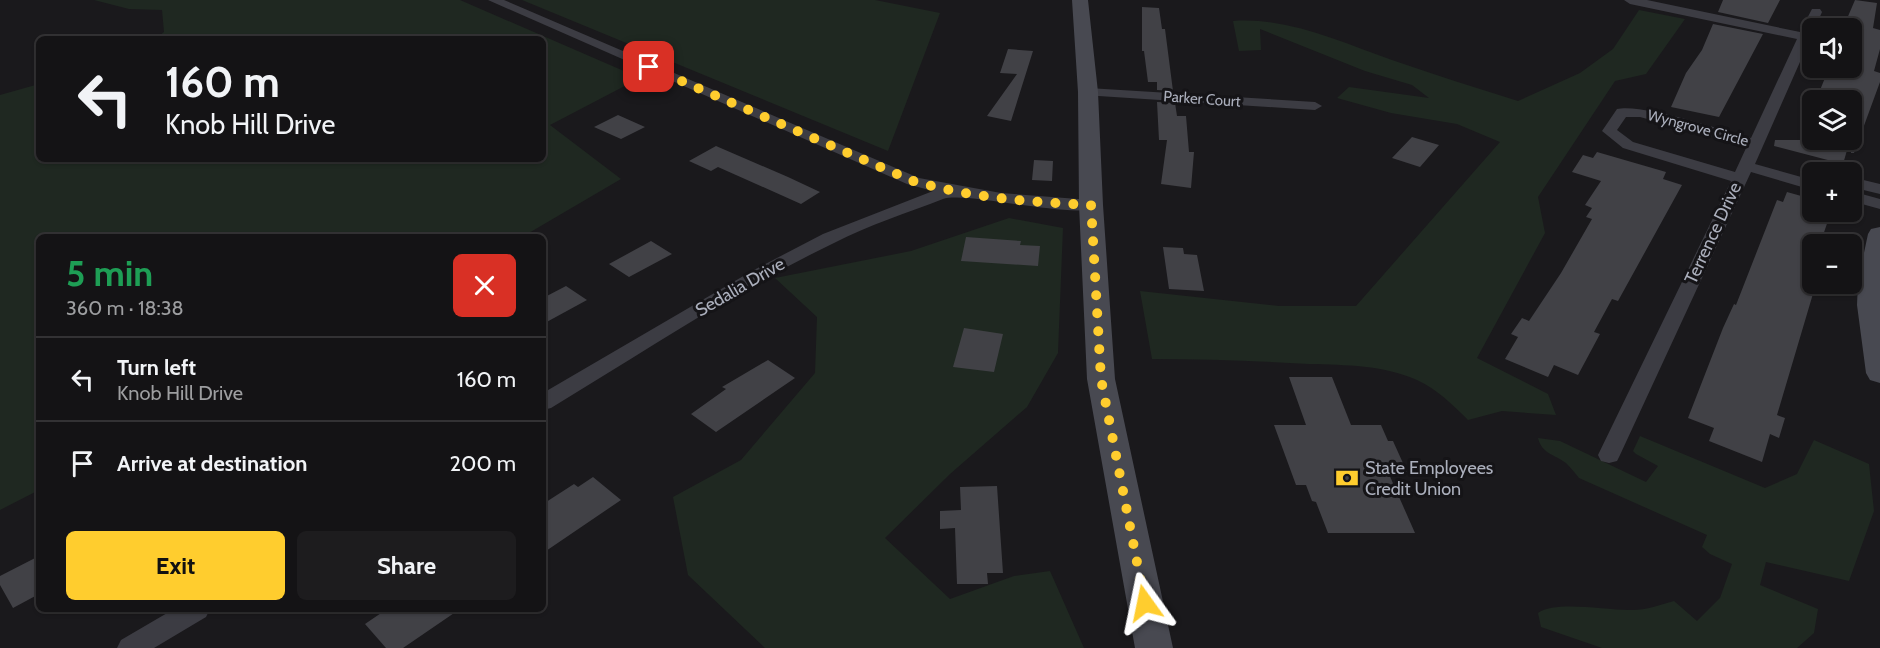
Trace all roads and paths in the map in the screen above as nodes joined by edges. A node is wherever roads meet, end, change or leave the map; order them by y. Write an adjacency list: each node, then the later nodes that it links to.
1 (494, 0): 15 (street)
2 (1080, 0): 8 (main road)
3 (1630, 0): 6 (street)
4 (1816, 12): 5 (street, Terrence Drive)
5 (1813, 18)
6 (1802, 36)
7 (1802, 44): 10 (street, Terrence Drive)
8 (1088, 92): 9 (street, Parker Court); 18 (main road)
9 (1315, 106)
10 (1748, 161): 10 (street, Wyngrove Circle); 11 (street, Wyngrove Circle); 12 (street, Wyngrove Circle); 22 (street, Terrence Drive)
11 (1802, 170)
12 (1802, 181)
13 (1862, 185): 14 (street)
14 (1880, 189)
15 (948, 191): 18 (street); 21 (street, Sedalia Drive)
16 (1862, 199): 17 (street)
17 (1880, 204)
18 (1091, 205): 25 (main road)
19 (1880, 234): 20 (main road)
20 (1880, 364)
21 (546, 401)
22 (1610, 454)
23 (192, 612): 24 (street)
24 (131, 648)
25 (1154, 648)

